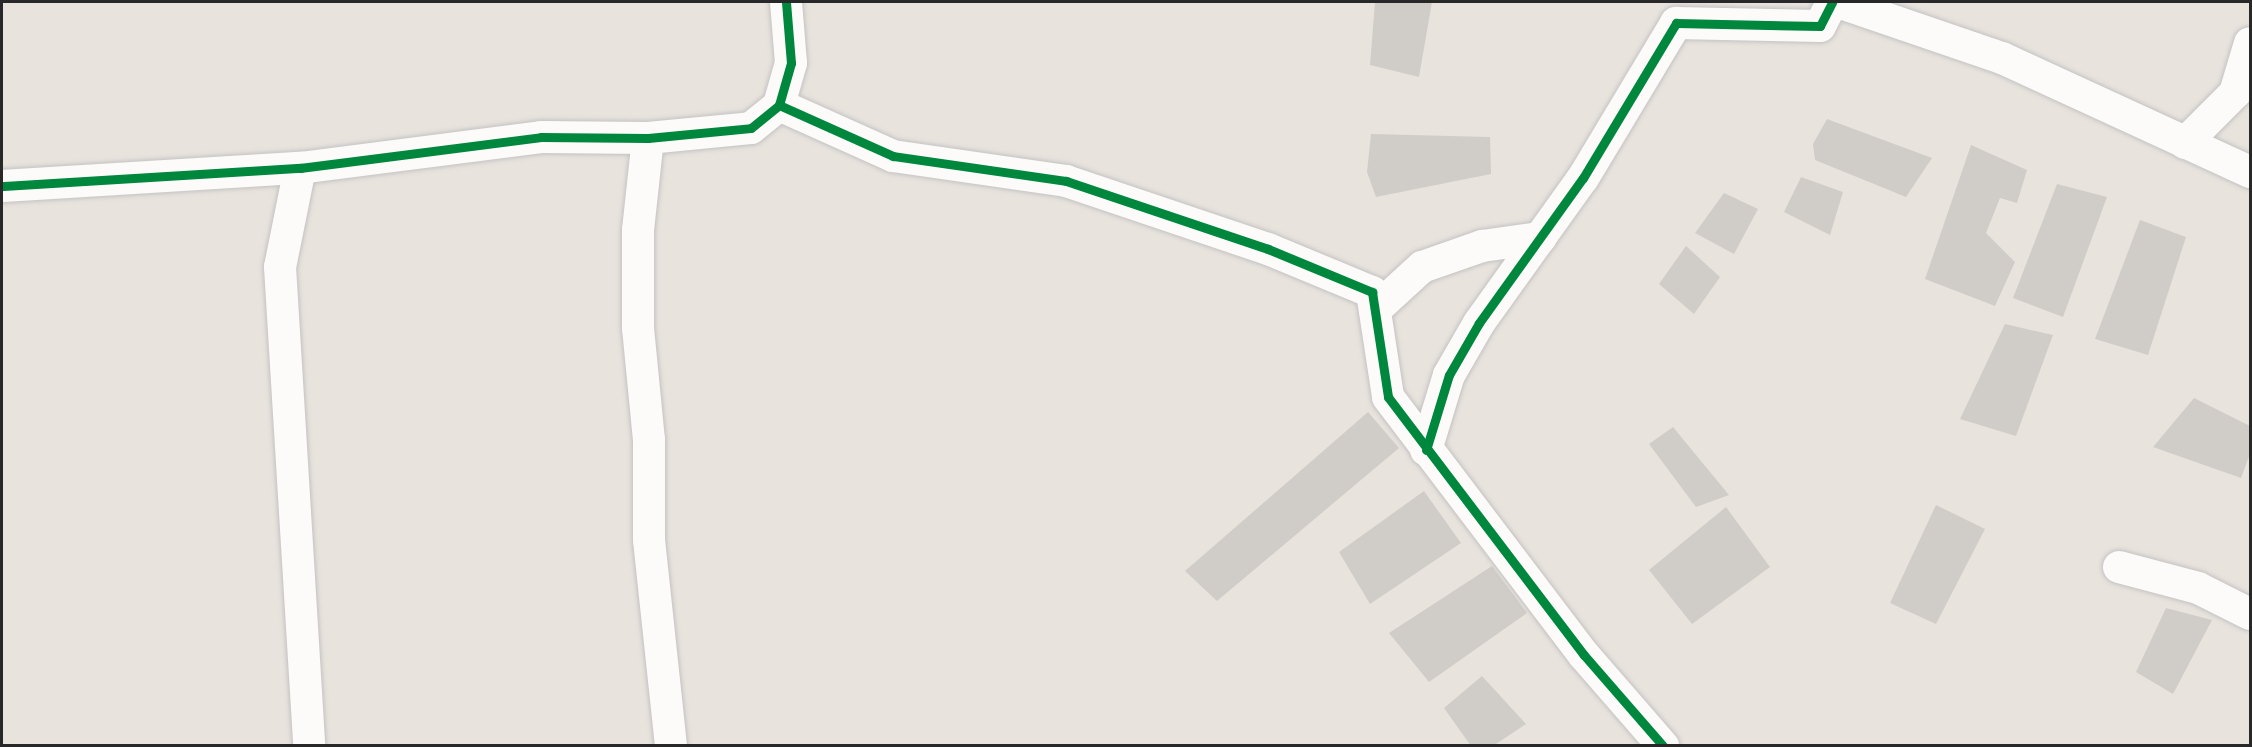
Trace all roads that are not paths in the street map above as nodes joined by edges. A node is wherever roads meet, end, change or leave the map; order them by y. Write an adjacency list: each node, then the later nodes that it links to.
1 (786, 2): 5 (street)
2 (1832, 2): 11 (street)
3 (1838, 2): 7 (street)
4 (2250, 43): 7 (street)
5 (779, 105): 6 (street); 12 (street)
6 (648, 138): 8 (street); 17 (street)
7 (2185, 142): 9 (street)
8 (300, 168): 10 (street); 16 (street)
9 (2250, 172)
10 (2, 186)
11 (1540, 238): 12 (street); 13 (street)
12 (1375, 310): 13 (street)
13 (1426, 450): 18 (street)
14 (2119, 567): 15 (street)
15 (2250, 614)
16 (309, 746)
17 (671, 746)
18 (1663, 746)

